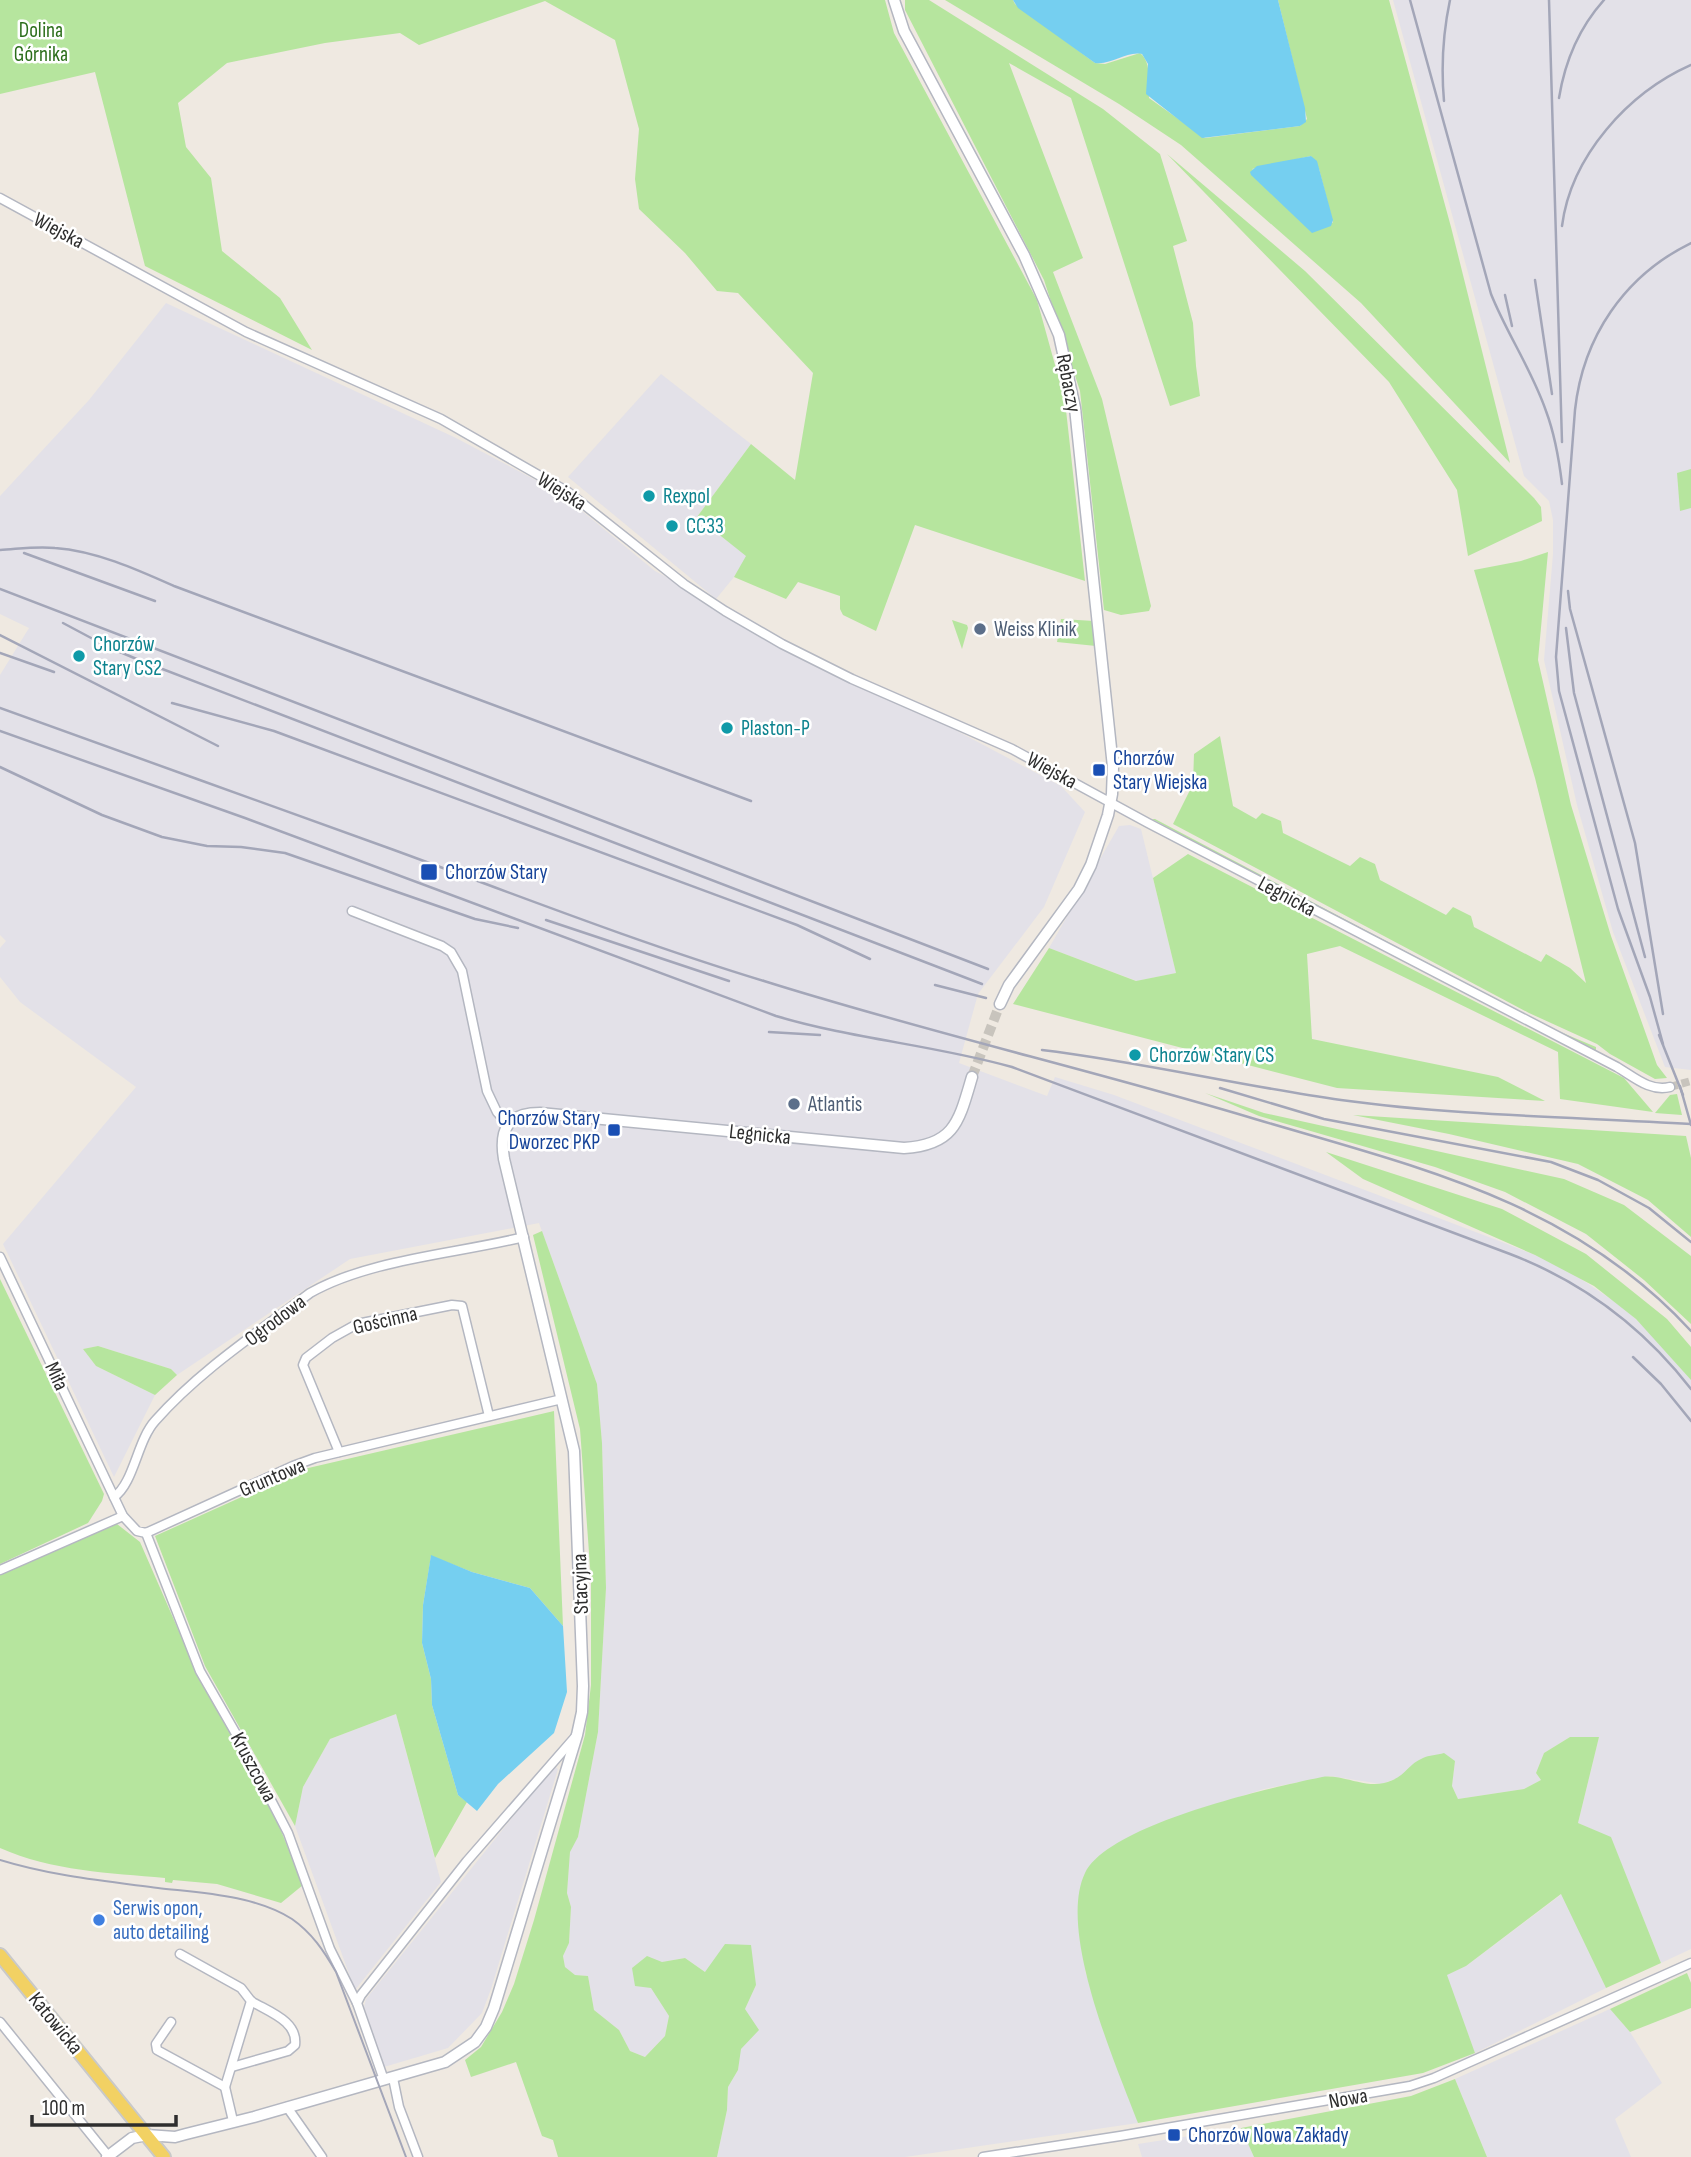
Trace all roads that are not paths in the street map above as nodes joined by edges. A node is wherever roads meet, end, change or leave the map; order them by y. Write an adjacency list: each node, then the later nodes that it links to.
1 (894, 0): 3 (street, Rębaczy)
2 (0, 198): 3 (street, Wiejska)
3 (1111, 804): 5 (street); 7 (street, Legnicka)
4 (352, 911): 8 (street)
5 (1000, 1004)
6 (972, 1077): 8 (street, Legnicka)
7 (1670, 1087)
8 (508, 1124): 9 (street, Stacyjna)
9 (524, 1237): 11 (street, Stacyjna); 14 (street, Ogrodowa)
10 (0, 1257): 14 (street, Miła)
11 (562, 1399): 12 (street, Gruntowa); 18 (street, Stacyjna)
12 (489, 1416): 13 (street, Gruntowa); 13 (street, Gościnna)
13 (339, 1452): 16 (street, Gruntowa)
14 (114, 1497): 15 (street)
15 (123, 1516): 16 (street); 17 (street)
16 (146, 1534): 23 (street, Kruszcowa)
17 (0, 1570)
18 (577, 1735): 23 (street); 27 (street, Stacyjna)
19 (180, 1954): 22 (street)
20 (0, 1955): 31 (main road, Katowicka)
21 (1691, 1963): 36 (street, Nowa)
22 (251, 2001): 26 (street); 26 (street)
23 (356, 2003): 27 (street, Kruszcowa)
24 (0, 2022): 32 (street)
25 (171, 2022): 28 (street)
26 (232, 2067): 28 (street)
27 (388, 2079): 29 (street, Stacyjna); 35 (street, Kruszcowa)
28 (225, 2087): 30 (street)
29 (287, 2107): 30 (street, Stacyjna); 34 (street)
30 (233, 2121): 31 (street, Stacyjna)
31 (147, 2135): 32 (street); 33 (main road, Katowicka)
32 (108, 2157)
33 (164, 2157)
34 (321, 2157)
35 (418, 2157)
36 (983, 2157)

